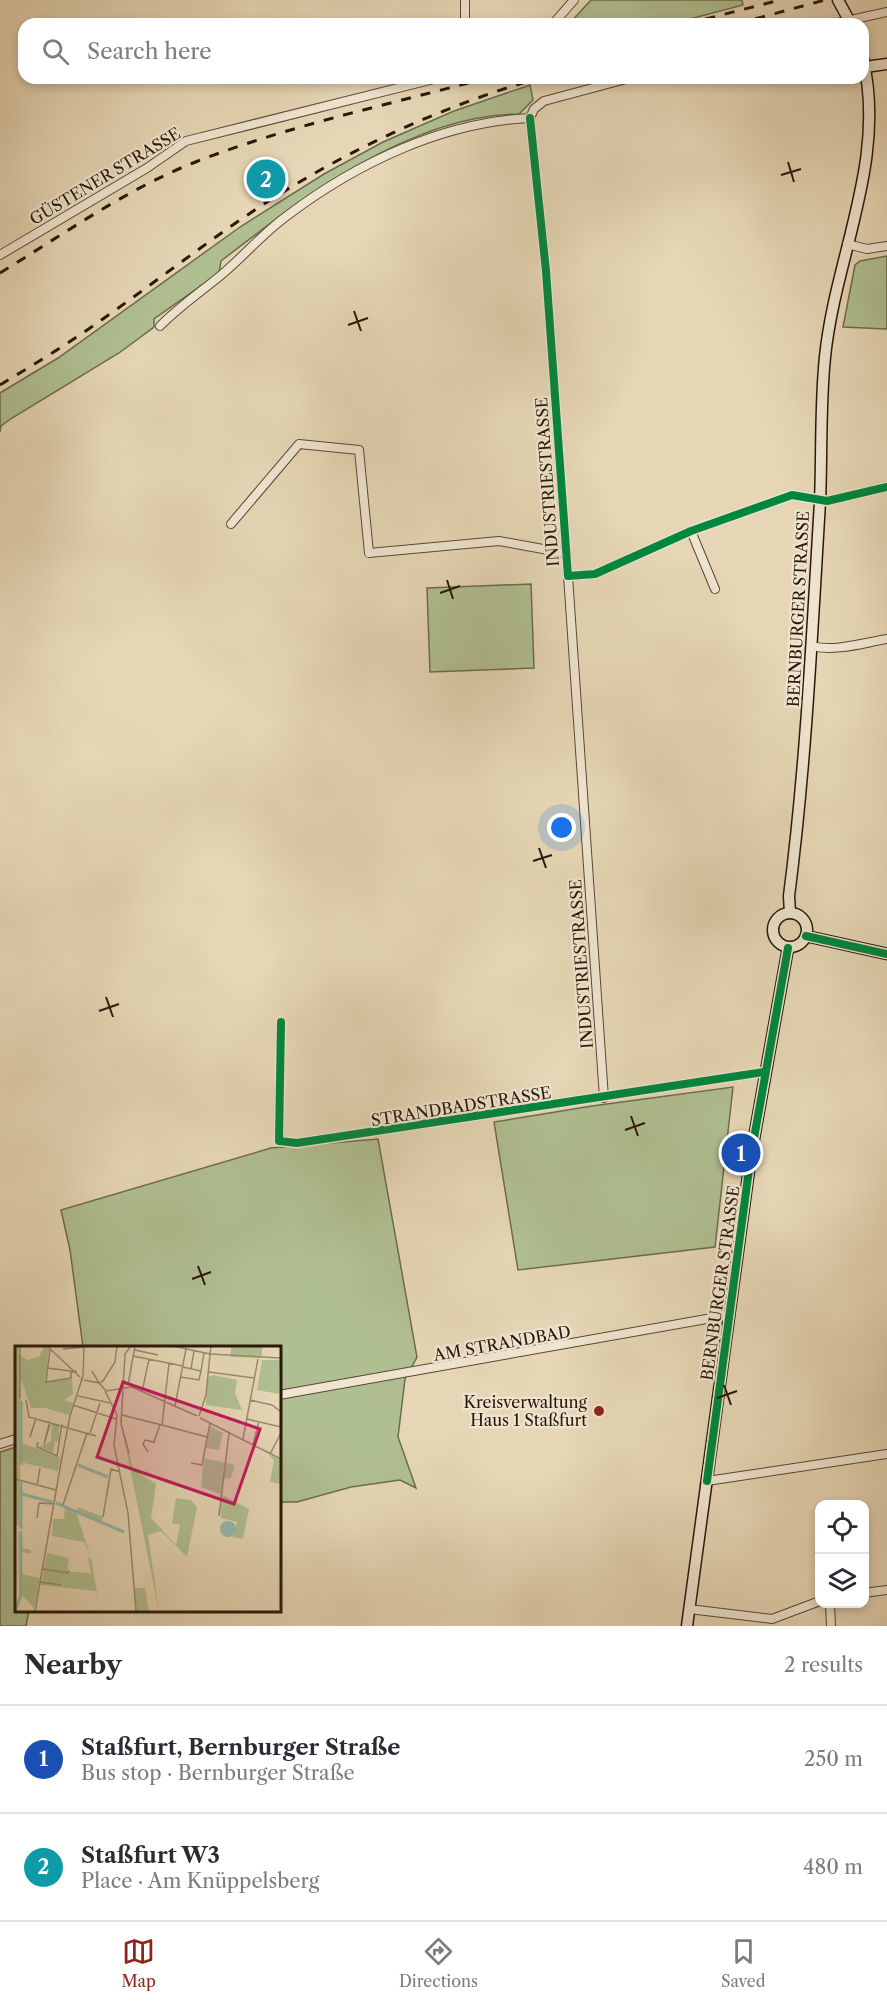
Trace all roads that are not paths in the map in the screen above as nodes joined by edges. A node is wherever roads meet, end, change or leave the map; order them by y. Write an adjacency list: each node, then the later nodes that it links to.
1 (465, 0): 5 (street)
2 (574, 0): 6 (street)
3 (838, 0): 7 (main road)
4 (887, 12): 8 (street)
5 (465, 18)
6 (558, 18)
7 (848, 18)
8 (865, 18)
9 (869, 63): 10 (main road)
10 (887, 64)
11 (414, 84): 17 (street, GÜSTENER STRASSE)
12 (608, 84): 14 (street)
13 (867, 84): 15 (main road, BERNBURGER STRASSE)
14 (530, 118): 18 (street); 23 (street, INDUSTRIESTRASSE)
15 (847, 244): 16 (street); 20 (main road, BERNBURGER STRASSE)
16 (887, 246)
17 (0, 255)
18 (160, 326)
19 (887, 487): 20 (street, INDUSTRIESTRASSE)
20 (820, 500): 22 (street, INDUSTRIESTRASSE); 27 (main road, BERNBURGER STRASSE)
21 (231, 524): 23 (street, INDUSTRIESTRASSE)
22 (691, 531): 24 (street, INDUSTRIESTRASSE); 25 (street)
23 (566, 553): 24 (street, INDUSTRIESTRASSE)
24 (568, 576): 34 (street, INDUSTRIESTRASSE)
25 (715, 589)
26 (887, 639): 27 (street)
27 (811, 646): 28 (main road, BERNBURGER STRASSE)
28 (790, 913): 29 (main road); 30 (main road)
29 (806, 936): 30 (main road); 31 (main road)
30 (788, 948): 33 (main road, BERNBURGER STRASSE)
31 (887, 954)
32 (281, 1022): 34 (street, STRANDBADSTRASSE)
33 (764, 1072): 34 (street, STRANDBADSTRASSE); 35 (main road, BERNBURGER STRASSE)
34 (604, 1098)
35 (729, 1315): 36 (street, AM STRANDBAD); 40 (main road, BERNBURGER STRASSE)
36 (280, 1395)
37 (15, 1439): 38 (street)
38 (0, 1444)
39 (887, 1454): 40 (street)
40 (707, 1481): 45 (main road, BERNBURGER STRASSE)
41 (887, 1590): 42 (street)
42 (869, 1592)
43 (815, 1603): 45 (street)
44 (830, 1608): 47 (street)
45 (689, 1609): 46 (main road, BERNBURGER STRASSE)
46 (687, 1626)
47 (831, 1626)

